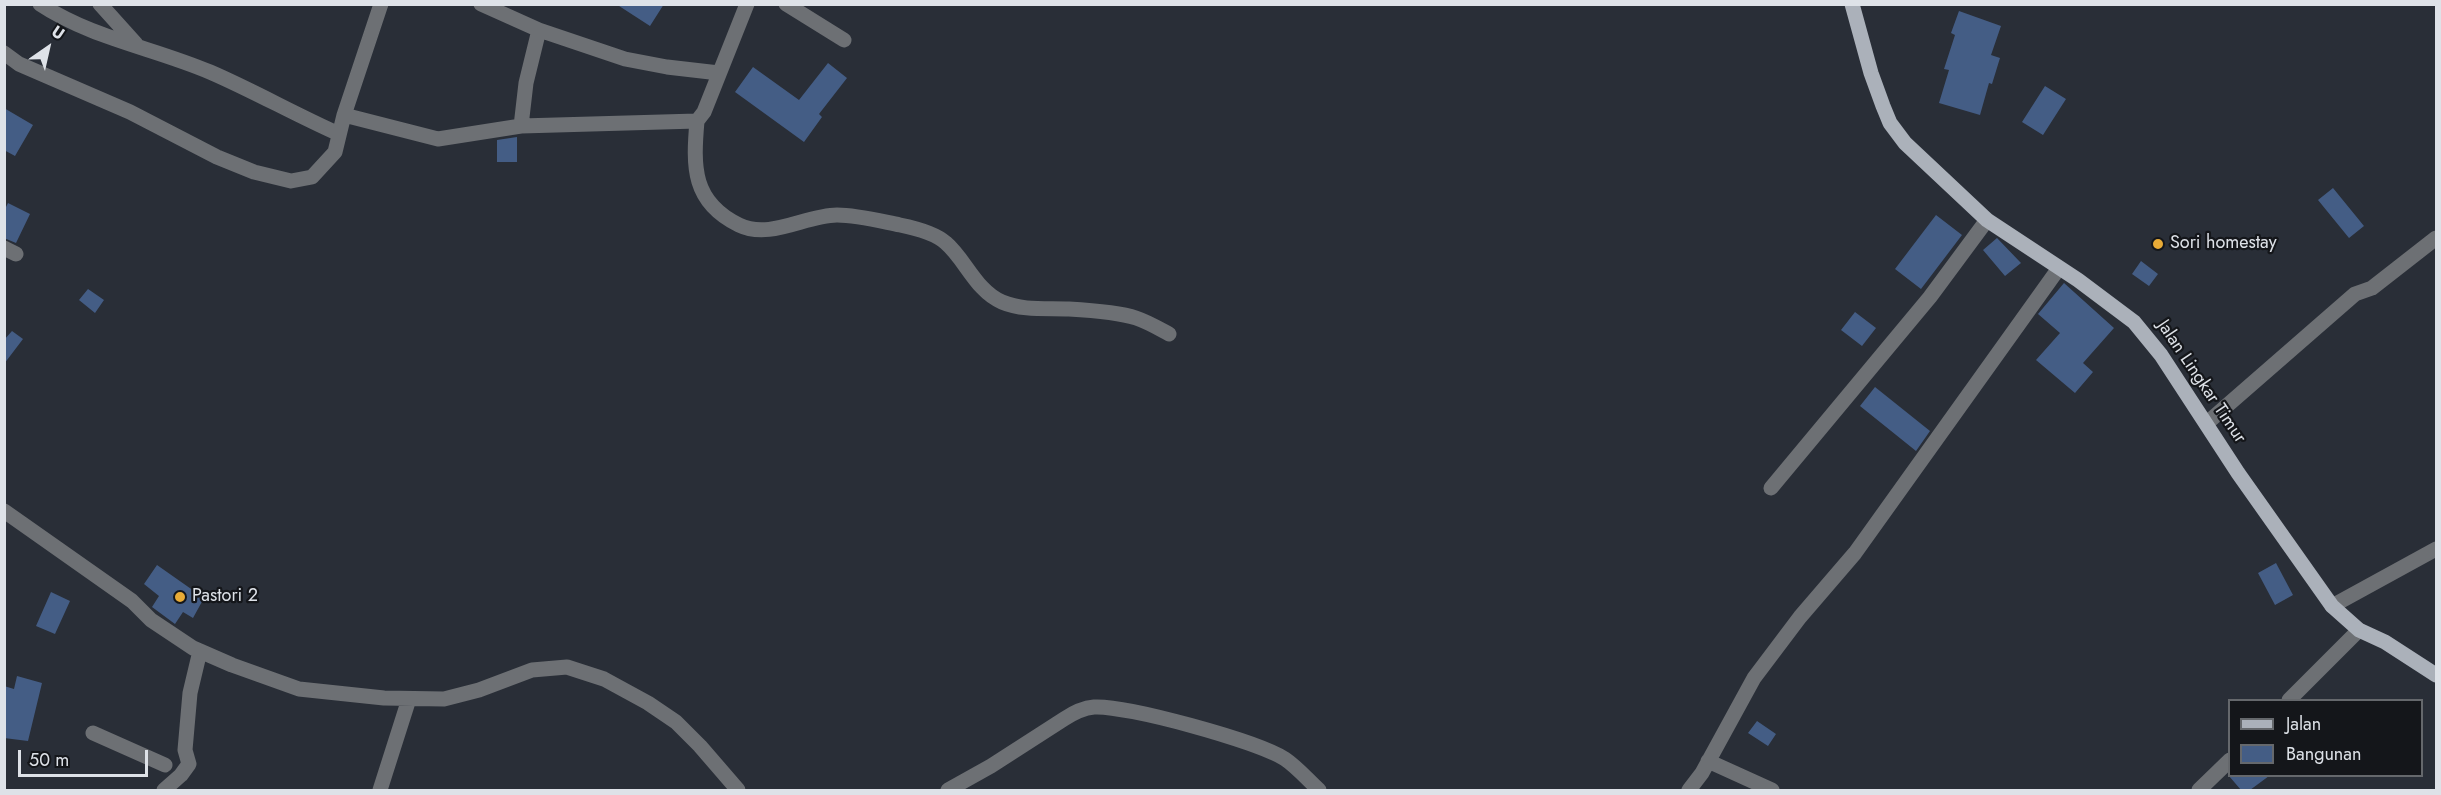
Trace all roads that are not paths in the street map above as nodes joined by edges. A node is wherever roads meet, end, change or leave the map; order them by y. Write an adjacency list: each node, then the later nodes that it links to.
1 (39, 4): 10 (street)
2 (100, 4): 10 (street)
3 (381, 4): 13 (street)
4 (481, 4): 8 (street)
5 (747, 4): 12 (street)
6 (786, 4): 9 (street)
7 (1852, 4): 17 (main road, Jalan Lingkar Timur)
8 (539, 30): 12 (street); 15 (street)
9 (844, 40)
10 (137, 45): 16 (street)
11 (4, 53): 16 (street)
12 (719, 73): 14 (street)
13 (344, 115): 15 (street); 16 (street)
14 (697, 121): 15 (street); 20 (street)
15 (521, 126)
16 (339, 134)
17 (1987, 220): 19 (main road, Jalan Lingkar Timur); 22 (street)
18 (2436, 238): 21 (street)
19 (2059, 268): 21 (main road, Jalan Lingkar Timur); 33 (street)
20 (1169, 334)
21 (2207, 423): 25 (main road, Jalan Lingkar Timur)
22 (1771, 488)
23 (4, 510): 27 (street)
24 (2436, 549): 25 (street)
25 (2332, 606): 26 (main road, Jalan Lingkar Timur)
26 (2359, 630): 28 (main road, Jalan Lingkar Timur); 30 (street)
27 (200, 651): 29 (street); 32 (street)
28 (2436, 675)
29 (409, 699): 37 (street); 38 (street)
30 (2290, 699)
31 (93, 733): 35 (street)
32 (185, 750): 35 (street); 36 (street)
33 (1708, 761): 41 (street); 42 (street)
34 (2228, 761): 43 (street)
35 (165, 765): 36 (street)
36 (167, 787)
37 (380, 790)
38 (738, 790)
39 (948, 790): 40 (street)
40 (1318, 790)
41 (1689, 790)
42 (1772, 790)
43 (2199, 790)

